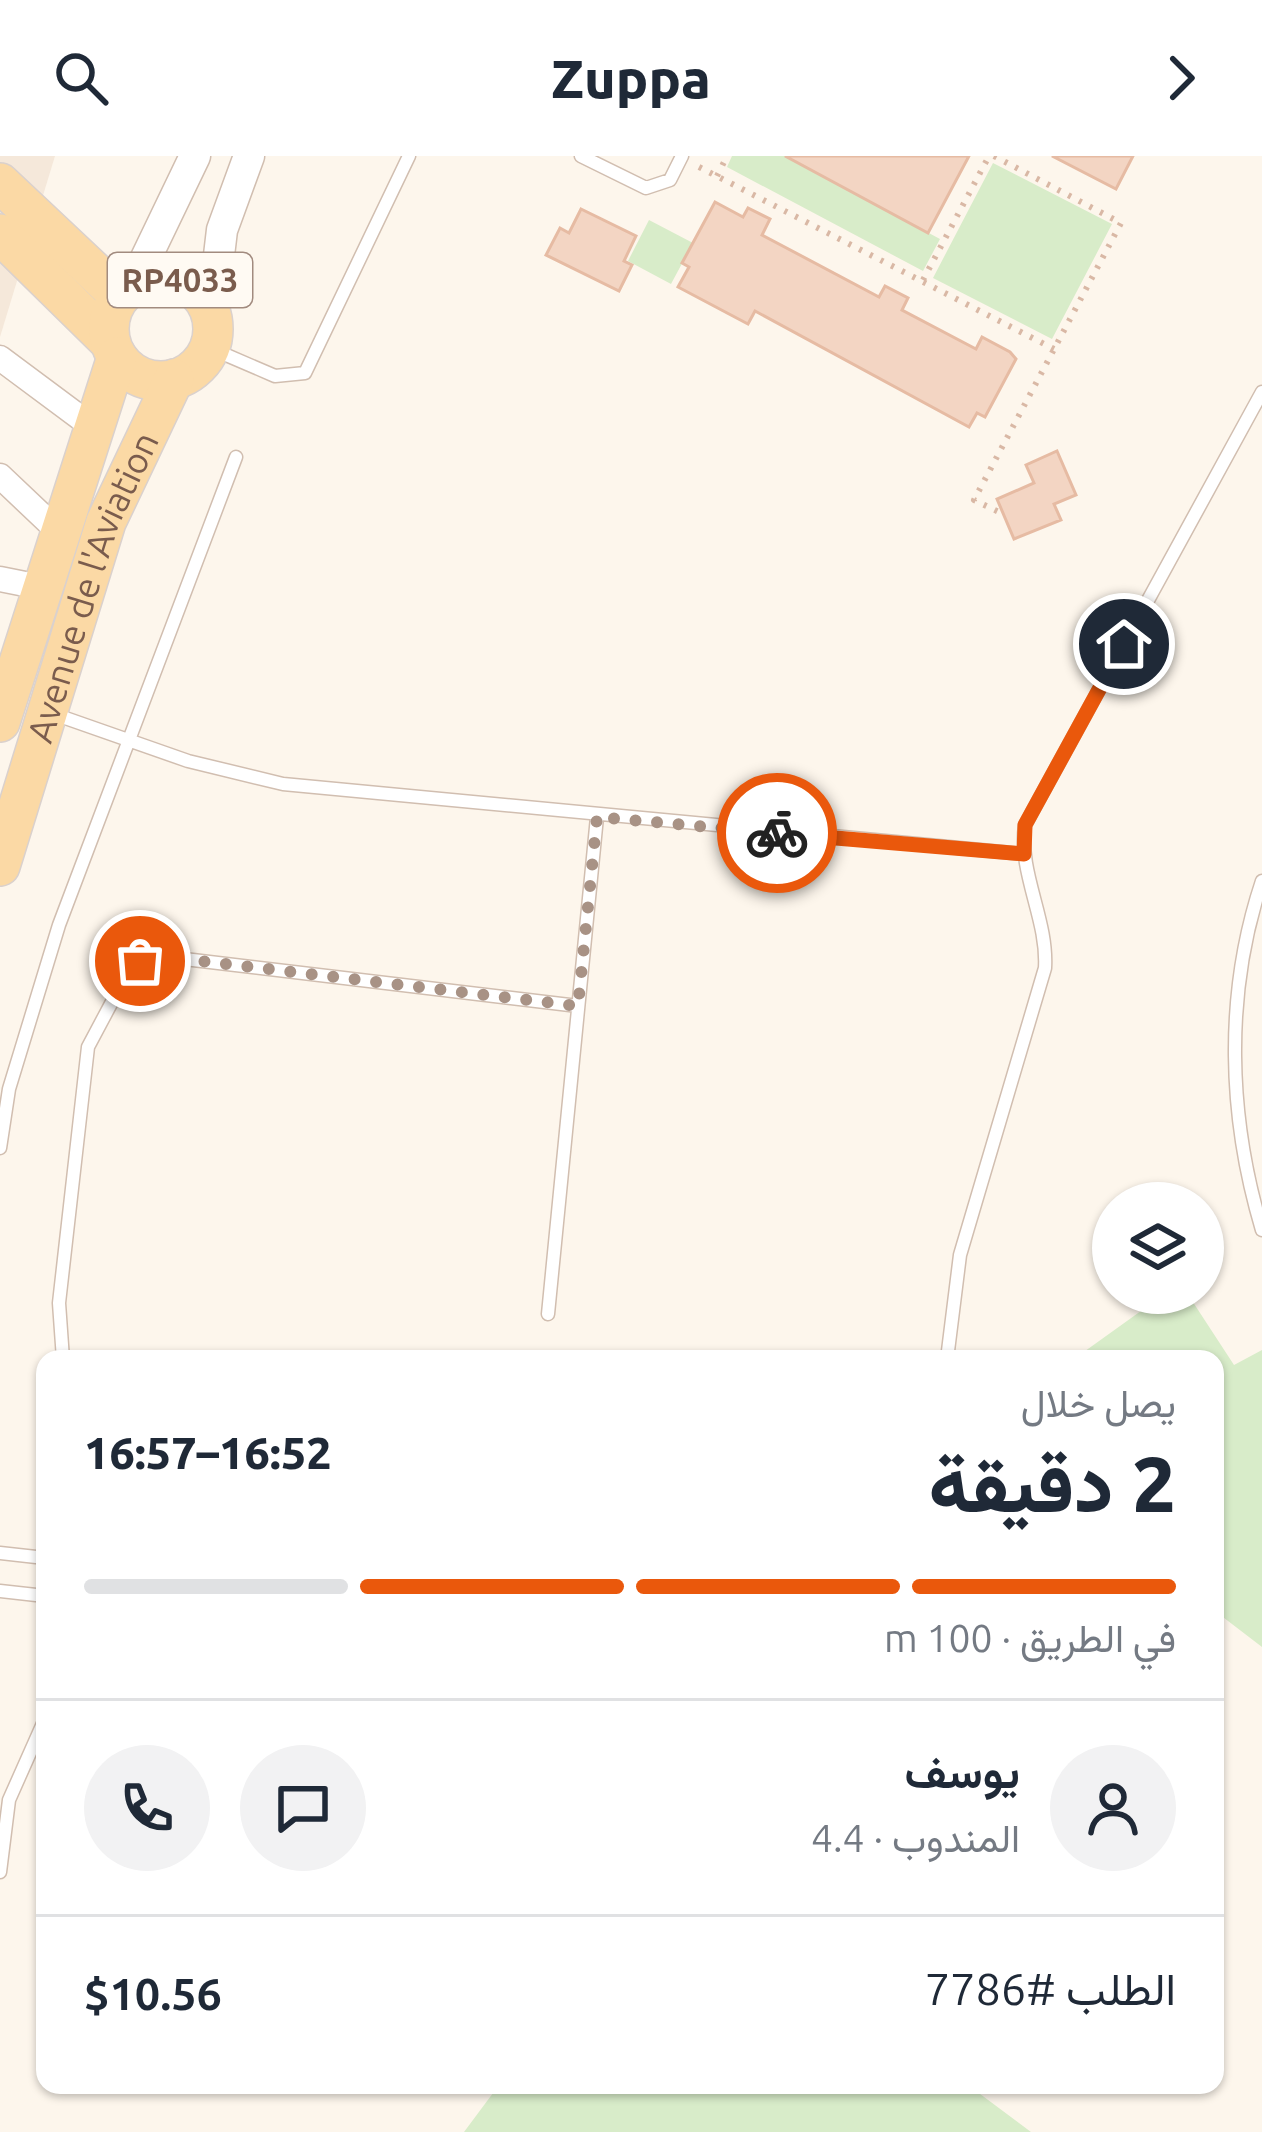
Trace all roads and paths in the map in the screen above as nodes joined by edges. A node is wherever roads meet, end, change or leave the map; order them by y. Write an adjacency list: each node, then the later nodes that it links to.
1 (195, 156): 12 (street, RP4033)
2 (249, 156): 13 (street, RP4033)
3 (409, 156): 13 (lane)
4 (581, 156): 7 (lane)
5 (727, 156): 8 (path)
6 (991, 156): 11 (path); 15 (path)
7 (681, 157): 8 (path)
8 (717, 176): 11 (path)
9 (0, 183): 12 (main road)
10 (0, 234): 14 (main road)
11 (922, 281): 15 (path)
12 (127, 291): 13 (main road, RP4033); 14 (main road, RP4033)
13 (211, 332): 17 (main road, RP4033)
14 (114, 350): 17 (main road, RP4033); 19 (main road, Avenue de l'Aviation / RP4033)
15 (1054, 350): 22 (path)
16 (0, 358): 19 (street)
17 (174, 379): 26 (main road, Avenue de l'Aviation / RP4033)
18 (1262, 392): 30 (lane)
19 (94, 428): 23 (main road, Avenue de l'Aviation / RP4033)
20 (236, 457): 28 (lane)
21 (0, 476): 23 (street)
22 (999, 512)
23 (57, 530): 25 (main road, Avenue de l'Aviation / RP4033)
24 (0, 579): 25 (street)
25 (40, 586): 27 (main road, Avenue de l'Aviation / RP4033)
26 (44, 711): 28 (lane); 31 (main road, Avenue de l'Aviation / RP4033)
27 (0, 722)
28 (130, 742): 29 (lane); 34 (lane)
29 (597, 817): 30 (lane); 33 (lane)
30 (1024, 854): 38 (lane)
31 (0, 866)
32 (1262, 881): 35 (lane)
33 (578, 1006): 36 (lane); 37 (lane)
34 (0, 1148)
35 (1262, 1230)
36 (548, 1314)
37 (62, 1350)
38 (948, 1350)
39 (0, 1553): 40 (lane)
40 (36, 1557)
41 (0, 1591): 42 (lane)
42 (36, 1595)
43 (36, 1740): 44 (lane)
44 (0, 1872)

